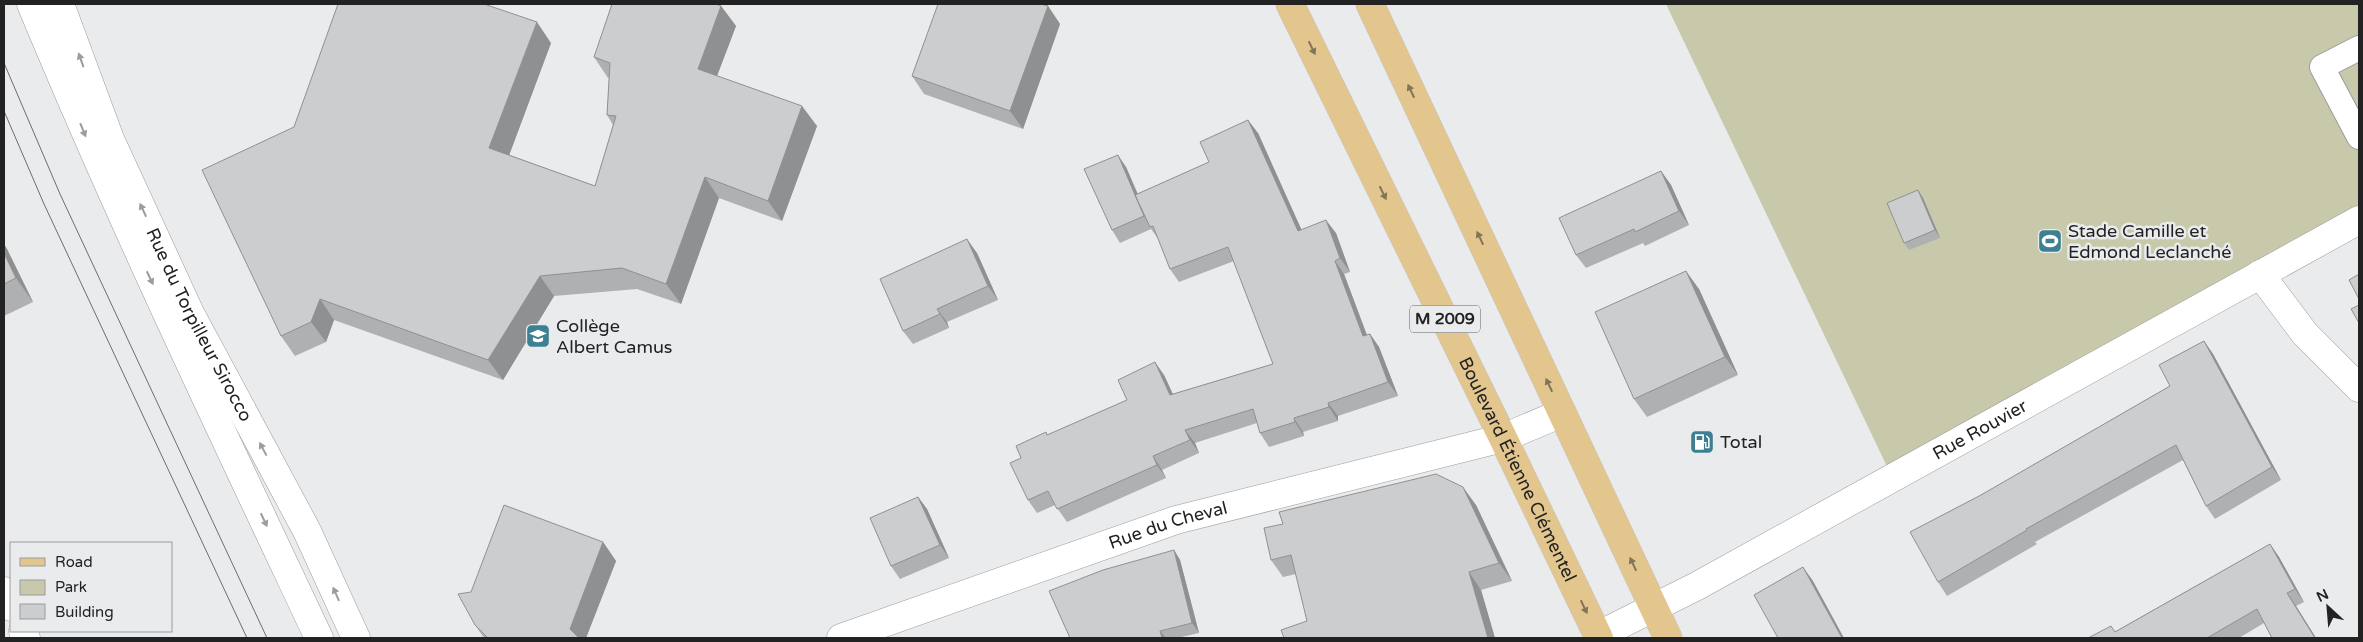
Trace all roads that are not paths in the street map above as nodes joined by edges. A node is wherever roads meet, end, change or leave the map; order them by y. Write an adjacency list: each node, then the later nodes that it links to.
1 (32, 4): 16 (street, Rue du Torpilleur Sirocco, one-way to 16)
2 (60, 4): 17 (street, Rue du Torpilleur Sirocco, one-way to 2)
3 (1290, 4): 11 (main road, Boulevard Étienne Clémentel / M 2009, one-way to 11)
4 (1370, 4): 10 (main road, one-way to 4)
5 (2359, 48): 6 (lane)
6 (2359, 137)
7 (2359, 220): 8 (street, Rue Rouvier)
8 (2260, 274): 9 (street); 14 (street, Rue Rouvier)
9 (2359, 388)
10 (1562, 413): 11 (street, Rue du Cheval); 14 (main road, one-way to 10)
11 (1504, 438): 15 (main road, Boulevard Étienne Clémentel / M 2009, one-way to 15); 18 (street, Rue du Cheval)
12 (4, 590): 13 (street)
13 (10, 605)
14 (1653, 608): 15 (street, Rue Rouvier); 19 (main road)
15 (1598, 637)
16 (319, 638)
17 (356, 638)
18 (842, 638)
19 (1668, 638)

